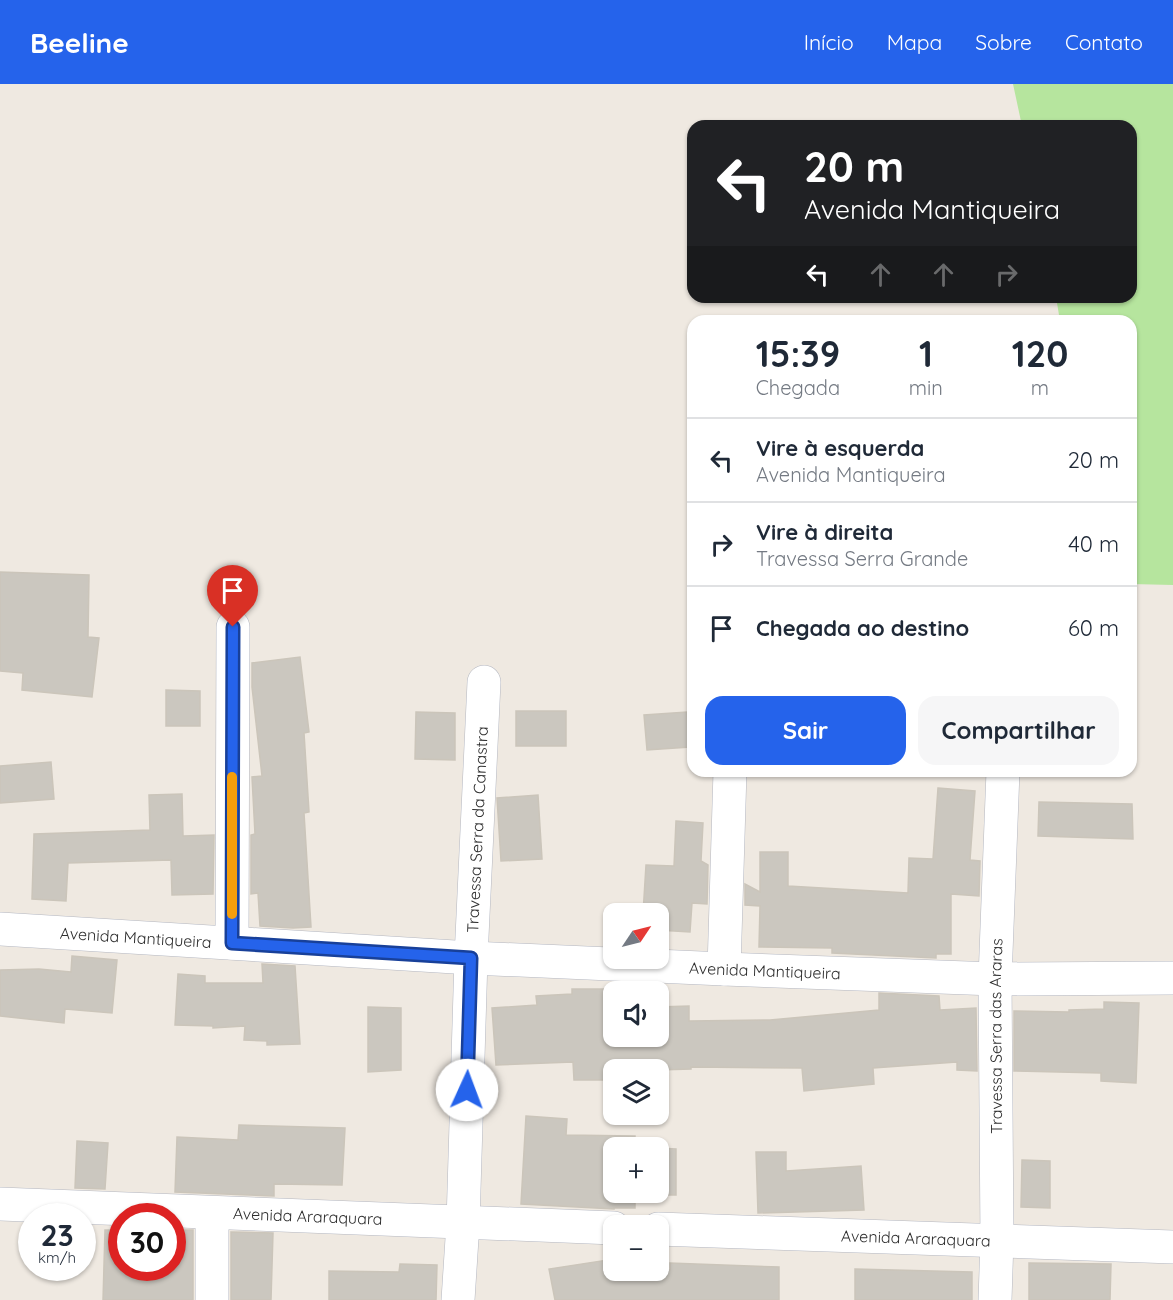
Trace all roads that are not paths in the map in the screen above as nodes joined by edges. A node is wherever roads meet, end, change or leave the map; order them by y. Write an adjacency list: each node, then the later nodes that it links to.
1 (233, 627): 6 (street)
2 (484, 682): 7 (street, Travessa Serra da Canastra)
3 (730, 777): 8 (street)
4 (1003, 777): 10 (street, Travessa Serra das Araras)
5 (0, 929): 6 (street, Avenida Mantiqueira)
6 (232, 943): 7 (street, Avenida Mantiqueira)
7 (471, 958): 8 (street, Avenida Mantiqueira); 13 (street, Travessa Serra da Canastra)
8 (723, 969): 10 (street, Avenida Mantiqueira)
9 (1173, 978): 10 (street, Avenida Mantiqueira)
10 (995, 979): 16 (street, Travessa Serra das Araras)
11 (0, 1204): 12 (street, Avenida Araraquara)
12 (212, 1213): 13 (street, Avenida Araraquara); 18 (street)
13 (463, 1223): 14 (street, Avenida Araraquara); 19 (street, Travessa Serra da Canastra)
14 (603, 1228)
15 (669, 1229): 16 (street, Avenida Araraquara)
16 (998, 1240): 17 (street, Avenida Araraquara); 20 (street, Travessa Serra das Araras)
17 (1173, 1247)
18 (212, 1300)
19 (458, 1300)
20 (995, 1300)

